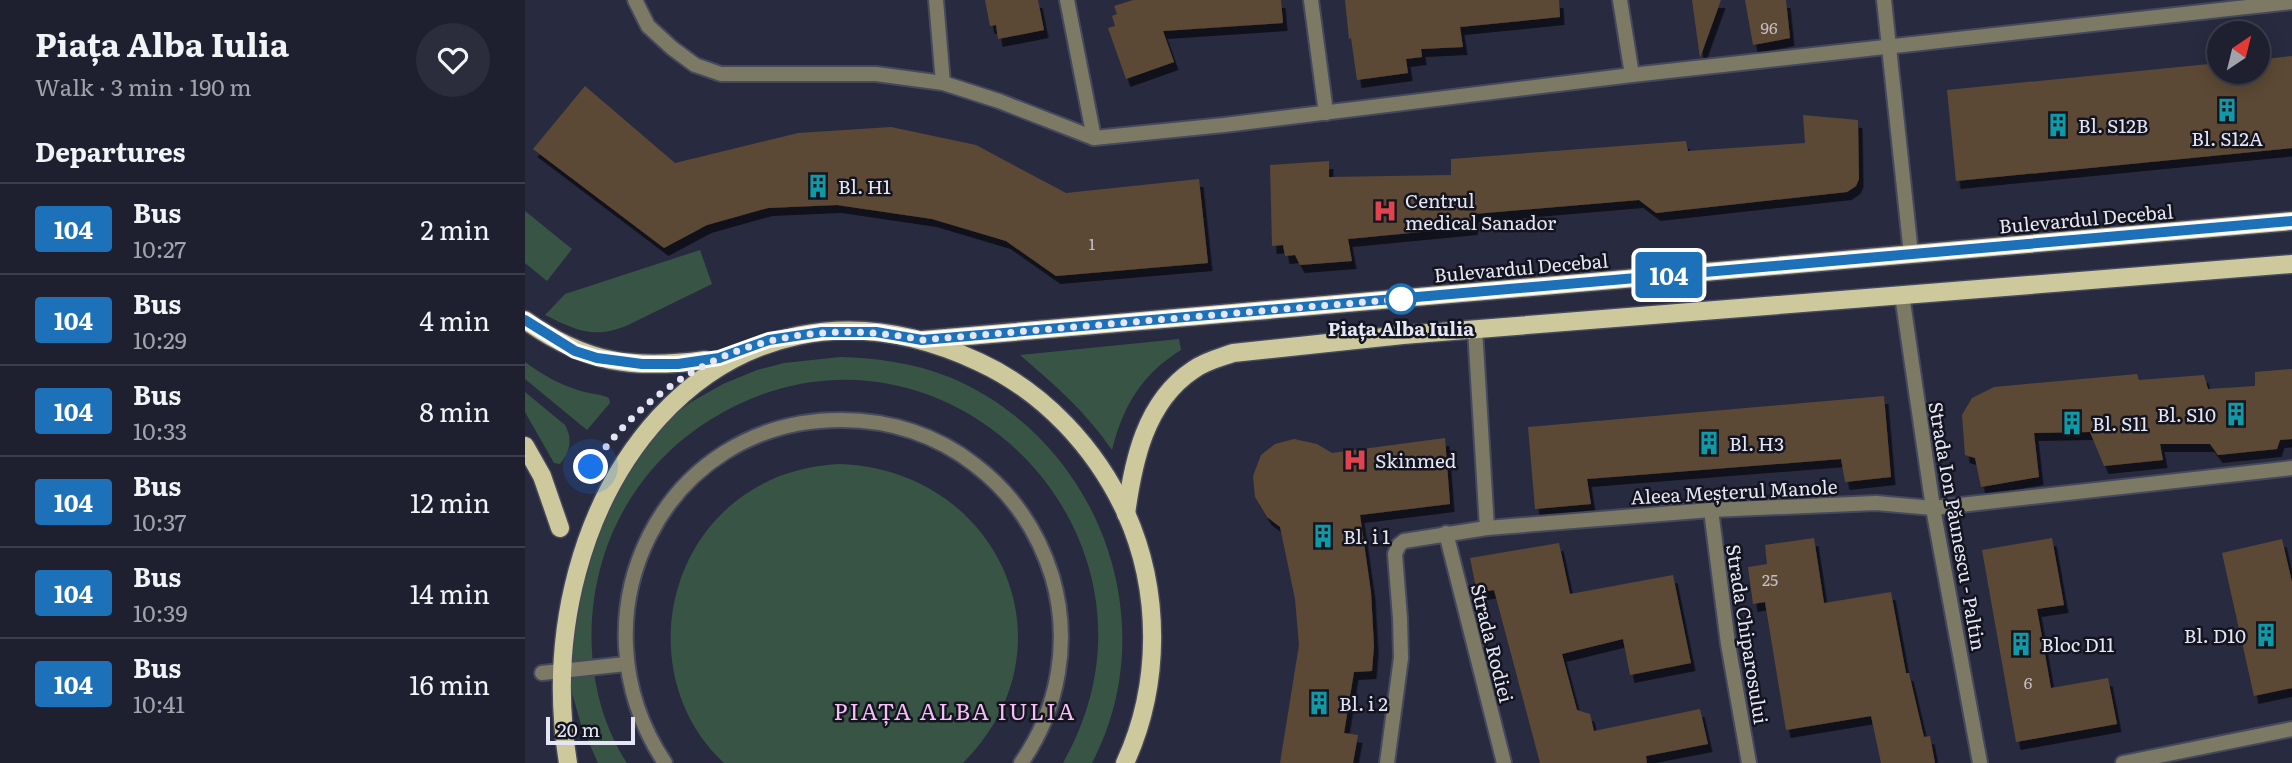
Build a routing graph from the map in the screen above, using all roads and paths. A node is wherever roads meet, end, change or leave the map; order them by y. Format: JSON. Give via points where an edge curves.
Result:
{"nodes":[{"id":1,"x":635,"y":0,"type":"edge"},
{"id":2,"x":936,"y":0,"type":"edge"},
{"id":3,"x":1067,"y":0,"type":"edge"},
{"id":4,"x":1311,"y":0,"type":"edge"},
{"id":5,"x":1620,"y":0,"type":"edge"},
{"id":6,"x":1884,"y":0,"type":"edge"},
{"id":7,"x":2292,"y":2,"type":"edge"},
{"id":8,"x":1889,"y":46,"type":"junction"},
{"id":9,"x":1632,"y":75,"type":"junction"},
{"id":10,"x":943,"y":83,"type":"junction"},
{"id":11,"x":1326,"y":113,"type":"junction"},
{"id":12,"x":1094,"y":138,"type":"junction"},
{"id":13,"x":2292,"y":221,"type":"edge"},
{"id":14,"x":1911,"y":254,"type":"junction"},
{"id":15,"x":2292,"y":264,"type":"edge"},
{"id":16,"x":1902,"y":295,"type":"junction"},
{"id":17,"x":525,"y":320,"type":"edge"},
{"id":18,"x":1475,"y":329,"type":"junction"},
{"id":19,"x":922,"y":340,"type":"junction"},
{"id":20,"x":719,"y":358,"type":"junction"},
{"id":21,"x":672,"y":384,"type":"dead end"},
{"id":22,"x":525,"y":446,"type":"edge"},
{"id":23,"x":2292,"y":468,"type":"edge"},
{"id":24,"x":568,"y":507,"type":"dead end"},
{"id":25,"x":1933,"y":509,"type":"junction"},
{"id":26,"x":1711,"y":510,"type":"junction"},
{"id":27,"x":1126,"y":514,"type":"junction"},
{"id":28,"x":1487,"y":528,"type":"junction"},
{"id":29,"x":1446,"y":533,"type":"junction"},
{"id":30,"x":540,"y":652,"type":"dead end"},
{"id":31,"x":626,"y":664,"type":"junction"},
{"id":32,"x":545,"y":687,"type":"junction"},
{"id":33,"x":2292,"y":729,"type":"edge"},
{"id":34,"x":1024,"y":762,"type":"edge"},
{"id":35,"x":568,"y":763,"type":"edge"},
{"id":36,"x":665,"y":763,"type":"edge"},
{"id":37,"x":1125,"y":763,"type":"edge"},
{"id":38,"x":1387,"y":763,"type":"edge"},
{"id":39,"x":1504,"y":763,"type":"edge"},
{"id":40,"x":1749,"y":763,"type":"edge"},
{"id":41,"x":1980,"y":763,"type":"edge"},
{"id":42,"x":2123,"y":763,"type":"edge"}],
"edges":[{"from":1,"to":10,"type":"street","via":[[648,26],[672,48],[695,65],[721,74],[876,74]]},
{"from":2,"to":10,"type":"street"},
{"from":3,"to":12,"type":"street"},
{"from":4,"to":11,"type":"street"},
{"from":5,"to":9,"type":"street"},
{"from":6,"to":8,"type":"street"},
{"from":7,"to":8,"type":"street"},
{"from":8,"to":9,"type":"street"},
{"from":8,"to":14,"type":"street"},
{"from":9,"to":11,"type":"street"},
{"from":10,"to":12,"type":"street"},
{"from":11,"to":12,"type":"street"},
{"from":13,"to":14,"type":"main road","name":"Bulevardul Decebal"},
{"from":14,"to":19,"type":"main road","name":"Bulevardul Decebal"},
{"from":15,"to":16,"type":"main road"},
{"from":16,"to":18,"type":"main road"},
{"from":16,"to":25,"type":"street","name":"Strada Ion Păunescu - Paltin"},
{"from":17,"to":20,"type":"main road","via":[[575,351],[597,358],[660,365]]},
{"from":18,"to":27,"type":"main road","via":[[1233,353],[1192,370],[1155,412],[1141,440]]},
{"from":18,"to":28,"type":"street"},
{"from":19,"to":20,"type":"main road","via":[[876,332],[822,332],[769,340]]},
{"from":19,"to":27,"type":"main road","via":[[986,365],[1044,404],[1086,447]]},
{"from":20,"to":21,"type":"main road"},
{"from":22,"to":24,"type":"main road","via":[[542,476],[558,534]]},
{"from":23,"to":25,"type":"street","name":"Aleea Meșterul Manole"},
{"from":25,"to":26,"type":"street","name":"Aleea Meșterul Manole","via":[[1876,503]]},
{"from":25,"to":41,"type":"street","name":"Strada Ion Păunescu - Paltin"},
{"from":26,"to":28,"type":"street","name":"Aleea Meșterul Manole"},
{"from":26,"to":40,"type":"street","name":"Strada Chiparosului"},
{"from":27,"to":37,"type":"main road","via":[[1146,575],[1152,639],[1144,711]]},
{"from":28,"to":29,"type":"street","name":"Aleea Meșterul Manole"},
{"from":29,"to":38,"type":"street","name":"Aleea Meșterul Manole","via":[[1404,541],[1395,554],[1401,659]]},
{"from":29,"to":39,"type":"street","name":"Strada Rodiei"},
{"from":30,"to":32,"type":"main road"},
{"from":31,"to":32,"type":"street"},
{"from":31,"to":34,"type":"street","via":[[627,604],[636,565],[664,512],[690,481],[738,446],[784,427],[834,420],[893,425],[949,448],[982,471],[1017,507],[1042,550],[1059,608],[1060,658],[1050,706]]},
{"from":31,"to":36,"type":"street","via":[[640,719]]},
{"from":32,"to":35,"type":"main road"},
{"from":33,"to":42,"type":"street"}]}
